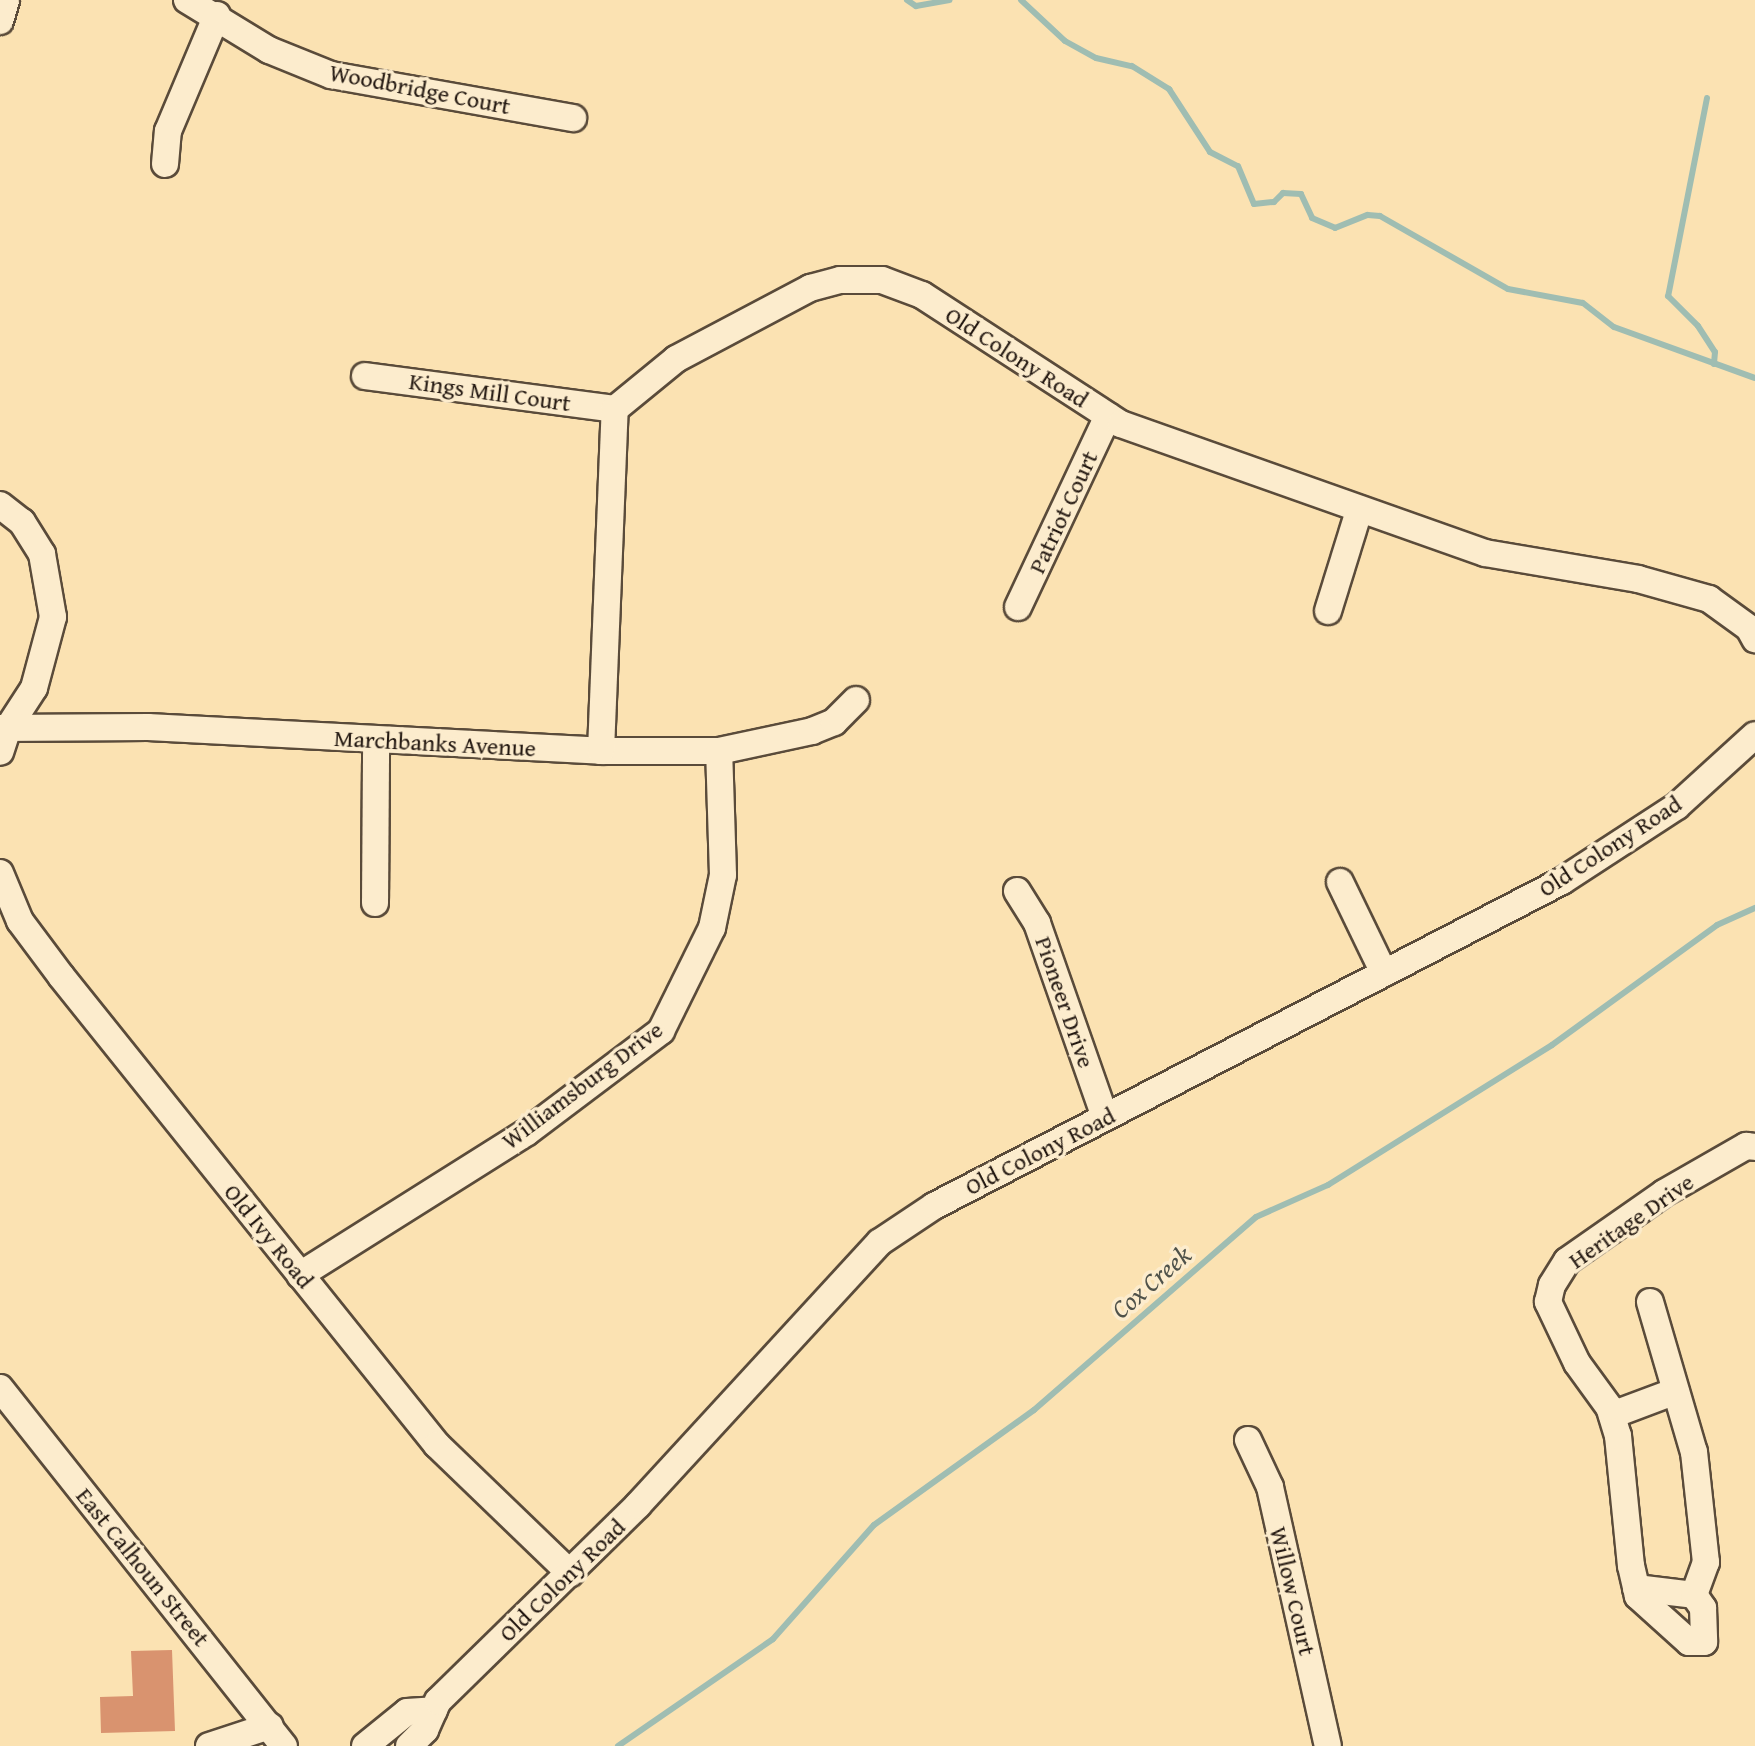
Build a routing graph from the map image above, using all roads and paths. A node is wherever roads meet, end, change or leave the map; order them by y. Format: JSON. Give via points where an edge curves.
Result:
{"nodes":[{"id":1,"x":6,"y":0,"type":"edge"},
{"id":2,"x":187,"y":0,"type":"edge"},
{"id":3,"x":217,"y":15,"type":"junction"},
{"id":4,"x":0,"y":21,"type":"edge"},
{"id":5,"x":573,"y":118,"type":"dead end"},
{"id":6,"x":165,"y":164,"type":"dead end"},
{"id":7,"x":365,"y":376,"type":"dead end"},
{"id":8,"x":615,"y":409,"type":"junction"},
{"id":9,"x":1108,"y":416,"type":"junction"},
{"id":10,"x":0,"y":505,"type":"edge"},
{"id":11,"x":1359,"y":511,"type":"junction"},
{"id":12,"x":1018,"y":607,"type":"dead end"},
{"id":13,"x":1328,"y":611,"type":"dead end"},
{"id":14,"x":1755,"y":639,"type":"edge"},
{"id":15,"x":856,"y":700,"type":"dead end"},
{"id":16,"x":1755,"y":735,"type":"edge"},
{"id":17,"x":3,"y":736,"type":"edge"},
{"id":18,"x":376,"y":741,"type":"junction"},
{"id":19,"x":601,"y":751,"type":"junction"},
{"id":20,"x":719,"y":751,"type":"junction"},
{"id":21,"x":0,"y":873,"type":"edge"},
{"id":22,"x":1340,"y":882,"type":"dead end"},
{"id":23,"x":1017,"y":891,"type":"dead end"},
{"id":24,"x":375,"y":903,"type":"dead end"},
{"id":25,"x":1384,"y":973,"type":"junction"},
{"id":26,"x":1105,"y":1117,"type":"junction"},
{"id":27,"x":1755,"y":1147,"type":"edge"},
{"id":28,"x":300,"y":1275,"type":"junction"},
{"id":29,"x":1650,"y":1302,"type":"dead end"},
{"id":30,"x":0,"y":1388,"type":"edge"},
{"id":31,"x":1676,"y":1391,"type":"junction"},
{"id":32,"x":1612,"y":1415,"type":"junction"},
{"id":33,"x":1248,"y":1440,"type":"dead end"},
{"id":34,"x":570,"y":1573,"type":"junction"},
{"id":35,"x":1637,"y":1592,"type":"junction"},
{"id":36,"x":1694,"y":1595,"type":"junction"},
{"id":37,"x":434,"y":1710,"type":"junction"},
{"id":38,"x":277,"y":1736,"type":"edge"},
{"id":39,"x":209,"y":1746,"type":"edge"},
{"id":40,"x":365,"y":1746,"type":"edge"},
{"id":41,"x":409,"y":1746,"type":"edge"},
{"id":42,"x":1328,"y":1746,"type":"edge"}],
"edges":[{"from":1,"to":4,"type":"street"},
{"from":2,"to":3,"type":"street","name":"Woodbridge Court"},
{"from":3,"to":5,"type":"street","name":"Woodbridge Court","via":[[269,50],[331,75]]},
{"from":3,"to":6,"type":"street","via":[[168,131]]},
{"from":7,"to":8,"type":"street","name":"Kings Mill Court"},
{"from":8,"to":9,"type":"street","name":"Old Colony Road","via":[[676,359],[783,302],[810,288],[861,279],[922,295]]},
{"from":8,"to":19,"type":"street"},
{"from":9,"to":11,"type":"street","name":"Old Colony Road"},
{"from":9,"to":12,"type":"street","name":"Patriot Court"},
{"from":10,"to":17,"type":"street","via":[[22,522],[42,554],[53,617],[34,688]]},
{"from":11,"to":13,"type":"street"},
{"from":11,"to":14,"type":"street","name":"Old Colony Road","via":[[1485,553],[1638,579],[1709,599],[1749,628]]},
{"from":15,"to":20,"type":"street","name":"Marchbanks Avenue","via":[[834,722],[812,731]]},
{"from":16,"to":25,"type":"street","name":"Old Colony Road","via":[[1677,806],[1629,840]]},
{"from":17,"to":18,"type":"street","name":"Marchbanks Avenue","via":[[148,727]]},
{"from":18,"to":19,"type":"street","name":"Marchbanks Avenue"},
{"from":18,"to":24,"type":"street"},
{"from":19,"to":20,"type":"street","name":"Marchbanks Avenue"},
{"from":20,"to":28,"type":"street","name":"Williamsburg Drive","via":[[723,875],[712,928],[661,1031],[527,1132]]},
{"from":21,"to":28,"type":"street","name":"Old Ivy Road","via":[[20,921]]},
{"from":22,"to":25,"type":"street"},
{"from":23,"to":26,"type":"street","name":"Pioneer Drive","via":[[1037,923]]},
{"from":25,"to":26,"type":"street","name":"Old Colony Road"},
{"from":26,"to":34,"type":"street","name":"Old Colony Road","via":[[934,1206],[880,1242]]},
{"from":27,"to":32,"type":"street","name":"Heritage Drive","via":[[1746,1146],[1664,1193],[1567,1261],[1552,1285],[1548,1302],[1577,1363]]},
{"from":28,"to":34,"type":"street","name":"Old Ivy Road","via":[[437,1445]]},
{"from":29,"to":31,"type":"street"},
{"from":30,"to":38,"type":"street","name":"East Calhoun Street"},
{"from":31,"to":32,"type":"street"},
{"from":31,"to":36,"type":"street","via":[[1694,1452],[1704,1530],[1706,1562]]},
{"from":32,"to":35,"type":"street","name":"Heritage Drive"},
{"from":33,"to":42,"type":"street","name":"Willow Court","via":[[1270,1487]]},
{"from":34,"to":37,"type":"street","name":"Old Colony Road"},
{"from":35,"to":36,"type":"street"},
{"from":35,"to":36,"type":"street","via":[[1668,1627],[1698,1645],[1704,1642],[1703,1608]]},
{"from":37,"to":40,"type":"street","name":"Old Colony Road","via":[[407,1712]]},
{"from":37,"to":41,"type":"street","name":"Old Colony Road"},
{"from":38,"to":39,"type":"street"}]}
